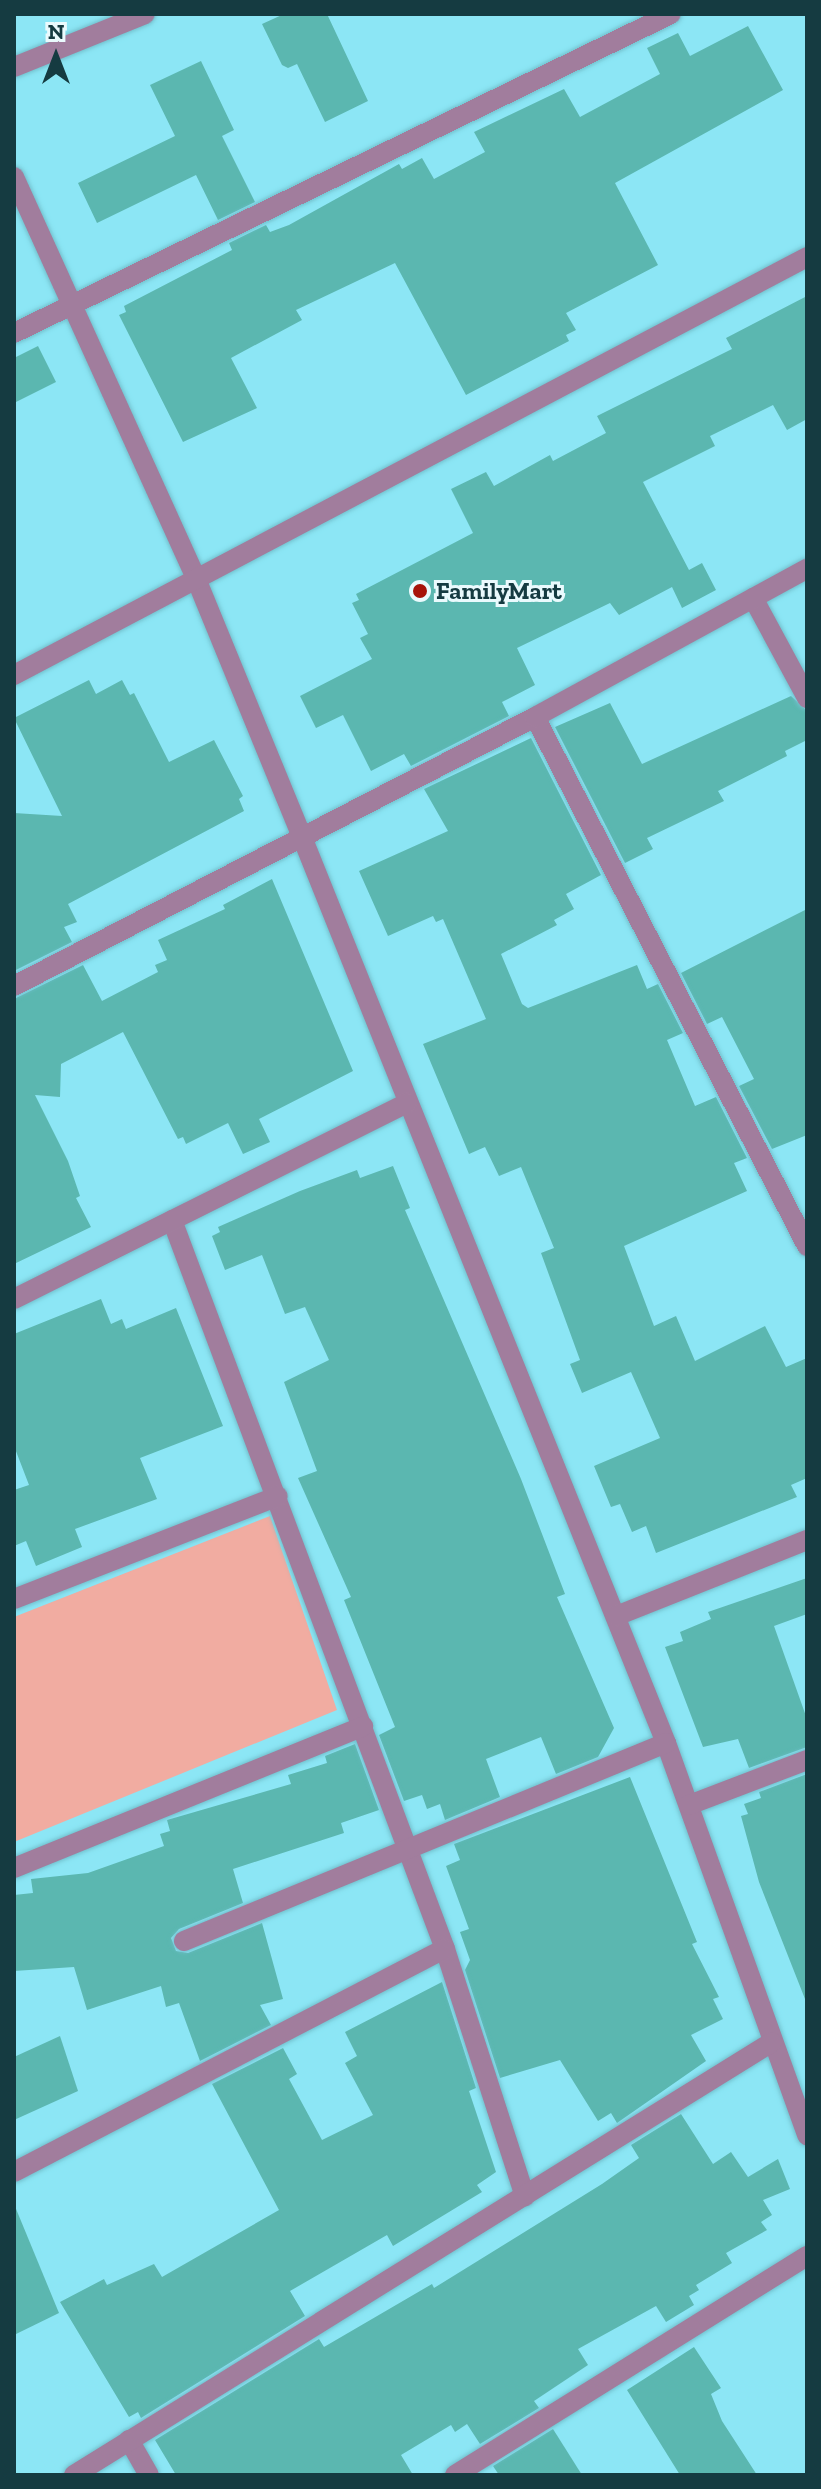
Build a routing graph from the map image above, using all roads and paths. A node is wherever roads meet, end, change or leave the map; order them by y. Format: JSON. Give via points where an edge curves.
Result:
{"nodes":[{"id":1,"x":145,"y":14,"type":"edge"},
{"id":2,"x":671,"y":14,"type":"edge"},
{"id":3,"x":14,"y":67,"type":"edge"},
{"id":4,"x":14,"y":177,"type":"edge"},
{"id":5,"x":807,"y":257,"type":"edge"},
{"id":6,"x":70,"y":306,"type":"junction"},
{"id":7,"x":14,"y":333,"type":"edge"},
{"id":8,"x":807,"y":569,"type":"edge"},
{"id":9,"x":197,"y":581,"type":"junction"},
{"id":10,"x":753,"y":598,"type":"junction"},
{"id":11,"x":14,"y":675,"type":"edge"},
{"id":12,"x":807,"y":698,"type":"edge"},
{"id":13,"x":535,"y":717,"type":"junction"},
{"id":14,"x":302,"y":837,"type":"junction"},
{"id":15,"x":14,"y":986,"type":"edge"},
{"id":16,"x":407,"y":1103,"type":"junction"},
{"id":17,"x":172,"y":1220,"type":"junction"},
{"id":18,"x":807,"y":1246,"type":"edge"},
{"id":19,"x":14,"y":1299,"type":"edge"},
{"id":20,"x":278,"y":1496,"type":"junction"},
{"id":21,"x":807,"y":1540,"type":"edge"},
{"id":22,"x":14,"y":1599,"type":"edge"},
{"id":23,"x":616,"y":1616,"type":"junction"},
{"id":24,"x":363,"y":1726,"type":"junction"},
{"id":25,"x":666,"y":1743,"type":"junction"},
{"id":26,"x":807,"y":1760,"type":"edge"},
{"id":27,"x":689,"y":1805,"type":"junction"},
{"id":28,"x":408,"y":1848,"type":"junction"},
{"id":29,"x":14,"y":1868,"type":"edge"},
{"id":30,"x":184,"y":1941,"type":"dead end"},
{"id":31,"x":445,"y":1949,"type":"junction"},
{"id":32,"x":772,"y":2042,"type":"junction"},
{"id":33,"x":807,"y":2135,"type":"edge"},
{"id":34,"x":14,"y":2172,"type":"edge"},
{"id":35,"x":525,"y":2196,"type":"junction"},
{"id":36,"x":807,"y":2256,"type":"edge"},
{"id":37,"x":129,"y":2440,"type":"junction"},
{"id":38,"x":74,"y":2475,"type":"edge"},
{"id":39,"x":149,"y":2475,"type":"edge"},
{"id":40,"x":455,"y":2475,"type":"edge"}],
"edges":[{"from":1,"to":3,"type":"street"},
{"from":2,"to":6,"type":"street"},
{"from":4,"to":6,"type":"street"},
{"from":5,"to":9,"type":"street"},
{"from":6,"to":7,"type":"street"},
{"from":6,"to":9,"type":"street"},
{"from":8,"to":10,"type":"street"},
{"from":9,"to":11,"type":"street"},
{"from":9,"to":14,"type":"street"},
{"from":10,"to":12,"type":"street"},
{"from":10,"to":13,"type":"street"},
{"from":13,"to":14,"type":"street"},
{"from":13,"to":18,"type":"street"},
{"from":14,"to":15,"type":"street"},
{"from":14,"to":16,"type":"street"},
{"from":16,"to":17,"type":"street"},
{"from":16,"to":23,"type":"street"},
{"from":17,"to":19,"type":"street"},
{"from":17,"to":20,"type":"street"},
{"from":20,"to":22,"type":"street"},
{"from":20,"to":24,"type":"street"},
{"from":21,"to":23,"type":"street"},
{"from":23,"to":25,"type":"street"},
{"from":24,"to":28,"type":"street"},
{"from":24,"to":29,"type":"street"},
{"from":25,"to":27,"type":"street"},
{"from":25,"to":28,"type":"street"},
{"from":26,"to":27,"type":"street"},
{"from":27,"to":32,"type":"street"},
{"from":28,"to":30,"type":"street"},
{"from":28,"to":31,"type":"street"},
{"from":31,"to":34,"type":"street"},
{"from":31,"to":35,"type":"street"},
{"from":32,"to":33,"type":"street"},
{"from":32,"to":35,"type":"street"},
{"from":35,"to":37,"type":"street"},
{"from":36,"to":40,"type":"street"},
{"from":37,"to":38,"type":"street"},
{"from":37,"to":39,"type":"street"}]}
